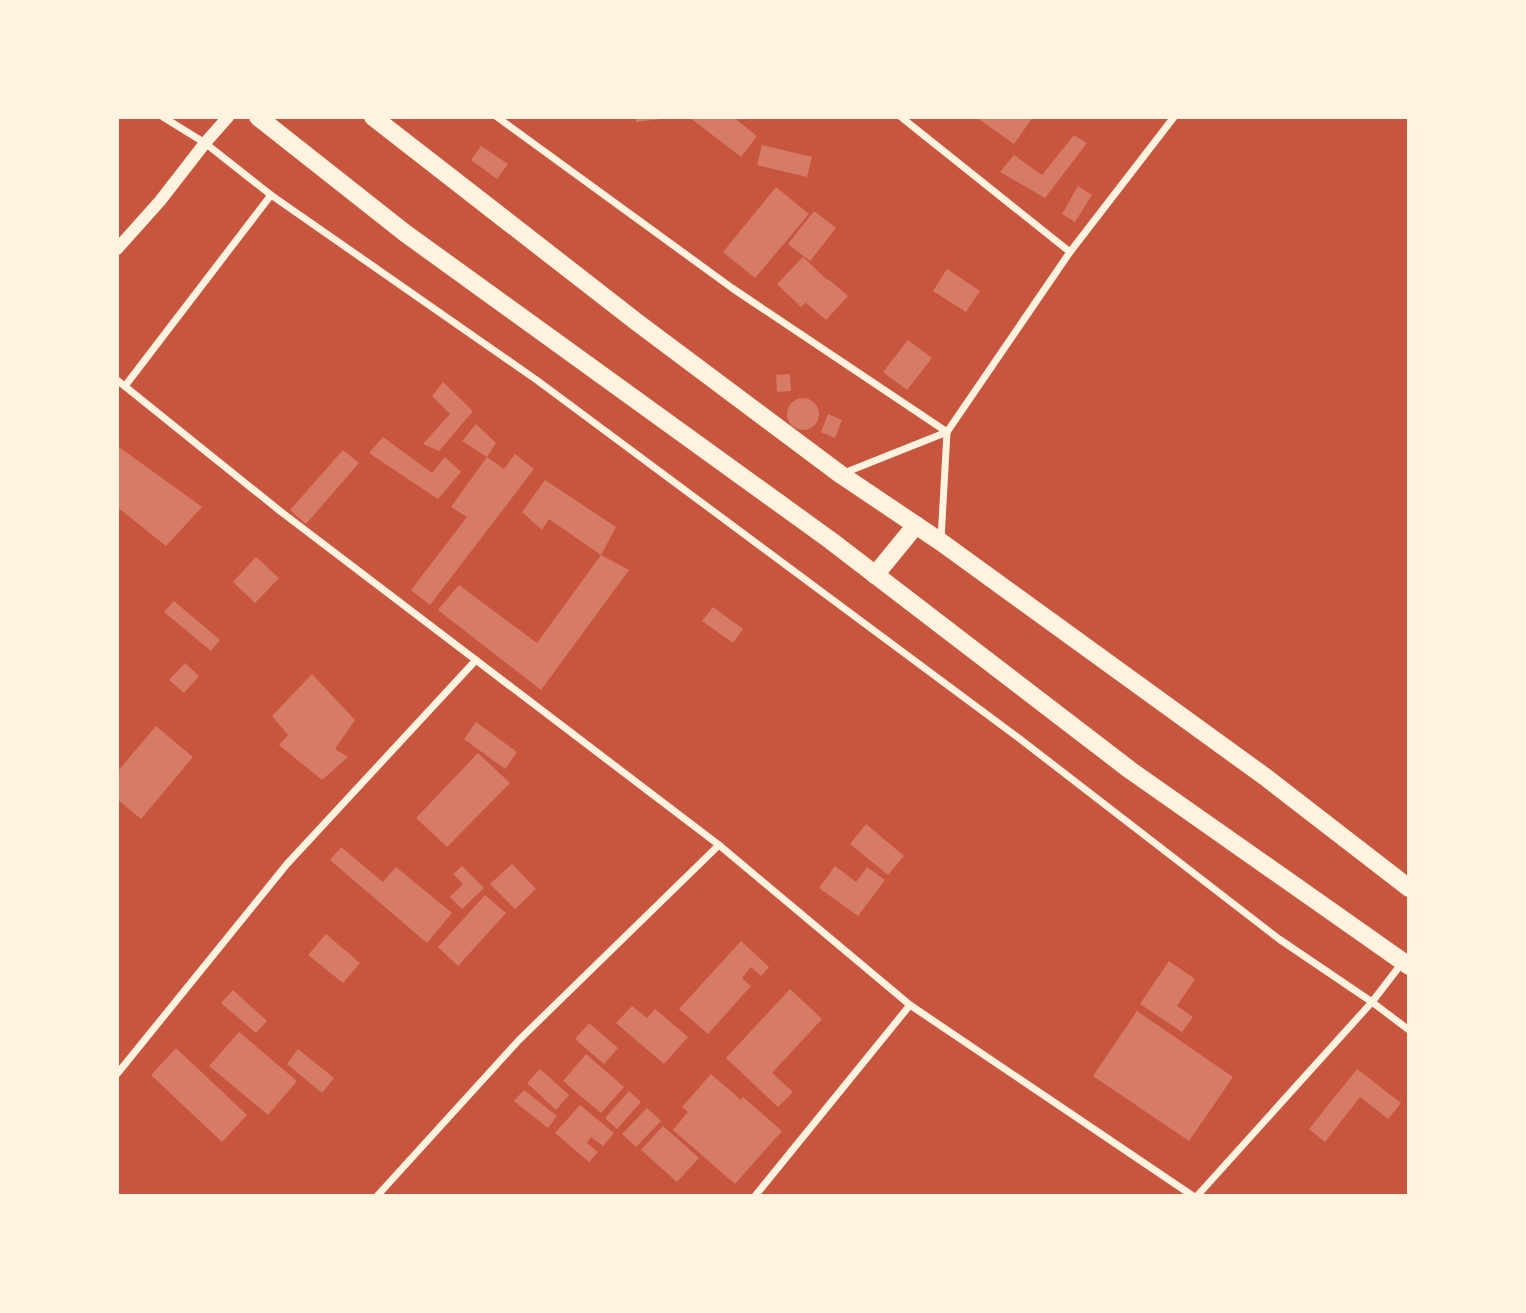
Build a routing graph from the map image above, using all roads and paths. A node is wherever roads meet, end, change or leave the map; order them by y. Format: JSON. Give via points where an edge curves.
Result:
{"nodes":[{"id":1,"x":163,"y":117,"type":"edge"},
{"id":2,"x":229,"y":117,"type":"edge"},
{"id":3,"x":258,"y":117,"type":"edge"},
{"id":4,"x":373,"y":117,"type":"edge"},
{"id":5,"x":497,"y":117,"type":"edge"},
{"id":6,"x":901,"y":117,"type":"edge"},
{"id":7,"x":1174,"y":117,"type":"edge"},
{"id":8,"x":205,"y":143,"type":"junction"},
{"id":9,"x":271,"y":195,"type":"junction"},
{"id":10,"x":117,"y":249,"type":"edge"},
{"id":11,"x":1070,"y":252,"type":"junction"},
{"id":12,"x":117,"y":380,"type":"edge"},
{"id":13,"x":125,"y":386,"type":"junction"},
{"id":14,"x":947,"y":432,"type":"junction"},
{"id":15,"x":840,"y":474,"type":"junction"},
{"id":16,"x":916,"y":525,"type":"junction"},
{"id":17,"x":941,"y":542,"type":"junction"},
{"id":18,"x":875,"y":575,"type":"junction"},
{"id":19,"x":476,"y":660,"type":"junction"},
{"id":20,"x":719,"y":845,"type":"junction"},
{"id":21,"x":1409,"y":888,"type":"edge"},
{"id":22,"x":1406,"y":964,"type":"edge"},
{"id":23,"x":1372,"y":1002,"type":"junction"},
{"id":24,"x":911,"y":1005,"type":"junction"},
{"id":25,"x":1409,"y":1030,"type":"edge"},
{"id":26,"x":117,"y":1074,"type":"edge"},
{"id":27,"x":377,"y":1196,"type":"edge"},
{"id":28,"x":755,"y":1196,"type":"edge"},
{"id":29,"x":1195,"y":1196,"type":"edge"}],
"edges":[{"from":1,"to":8,"type":"street"},
{"from":2,"to":8,"type":"street"},
{"from":3,"to":18,"type":"main road","via":[[405,233]]},
{"from":4,"to":15,"type":"main road"},
{"from":5,"to":14,"type":"street","via":[[732,288]]},
{"from":6,"to":11,"type":"street"},
{"from":7,"to":11,"type":"street"},
{"from":8,"to":9,"type":"street"},
{"from":8,"to":10,"type":"street"},
{"from":9,"to":13,"type":"street"},
{"from":9,"to":23,"type":"street","via":[[538,381],[1020,739],[1279,939]]},
{"from":11,"to":14,"type":"street"},
{"from":12,"to":13,"type":"street"},
{"from":13,"to":19,"type":"street"},
{"from":14,"to":15,"type":"street"},
{"from":14,"to":17,"type":"street"},
{"from":15,"to":16,"type":"main road"},
{"from":16,"to":17,"type":"main road"},
{"from":16,"to":18,"type":"main road"},
{"from":17,"to":21,"type":"main road","via":[[1264,776]]},
{"from":18,"to":22,"type":"main road","via":[[1130,770]]},
{"from":19,"to":20,"type":"street"},
{"from":19,"to":26,"type":"street","via":[[287,864]]},
{"from":20,"to":24,"type":"street"},
{"from":20,"to":27,"type":"street","via":[[519,1040]]},
{"from":22,"to":23,"type":"street"},
{"from":23,"to":25,"type":"street"},
{"from":23,"to":29,"type":"street"},
{"from":24,"to":28,"type":"street"},
{"from":24,"to":29,"type":"street"}]}
